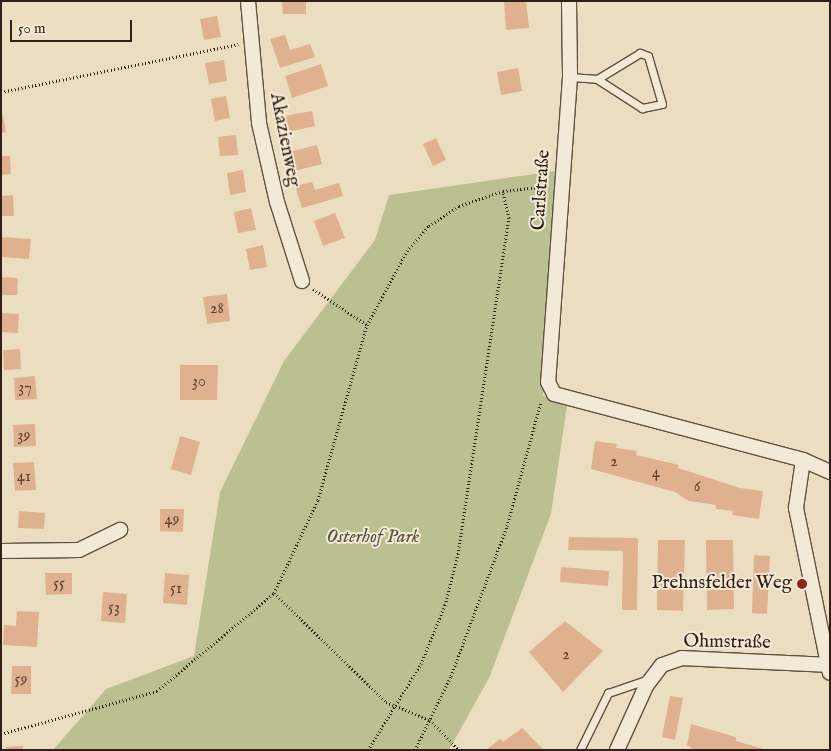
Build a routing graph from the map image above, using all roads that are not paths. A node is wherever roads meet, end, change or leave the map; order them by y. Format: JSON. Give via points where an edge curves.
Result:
{"nodes":[{"id":1,"x":248,"y":1,"type":"edge"},
{"id":2,"x":569,"y":1,"type":"edge"},
{"id":3,"x":570,"y":77,"type":"junction"},
{"id":4,"x":597,"y":79,"type":"junction"},
{"id":5,"x":302,"y":281,"type":"road end"},
{"id":6,"x":803,"y":460,"type":"junction"},
{"id":7,"x":830,"y":472,"type":"edge"},
{"id":8,"x":120,"y":530,"type":"dead end"},
{"id":9,"x":1,"y":551,"type":"edge"},
{"id":10,"x":829,"y":669,"type":"edge"},
{"id":11,"x":652,"y":678,"type":"junction"},
{"id":12,"x":580,"y":750,"type":"edge"},
{"id":13,"x":617,"y":750,"type":"edge"}],
"edges":[{"from":1,"to":5,"type":"street","name":"Akazienweg","via":[[249,42],[277,202]]},
{"from":2,"to":3,"type":"street","name":"Carlstraße"},
{"from":3,"to":4,"type":"lane"},
{"from":3,"to":6,"type":"street","name":"Carlstraße","via":[[548,382],[554,394]]},
{"from":4,"to":4,"type":"lane","via":[[642,108],[662,104],[648,56],[640,53]]},
{"from":6,"to":7,"type":"street"},
{"from":6,"to":10,"type":"street","via":[[796,508]]},
{"from":8,"to":9,"type":"street","via":[[78,550]]},
{"from":10,"to":11,"type":"street","name":"Ohmstraße","via":[[682,658],[662,665]]},
{"from":11,"to":12,"type":"lane","via":[[608,693]]},
{"from":11,"to":13,"type":"street","name":"Ohmstraße"}]}
